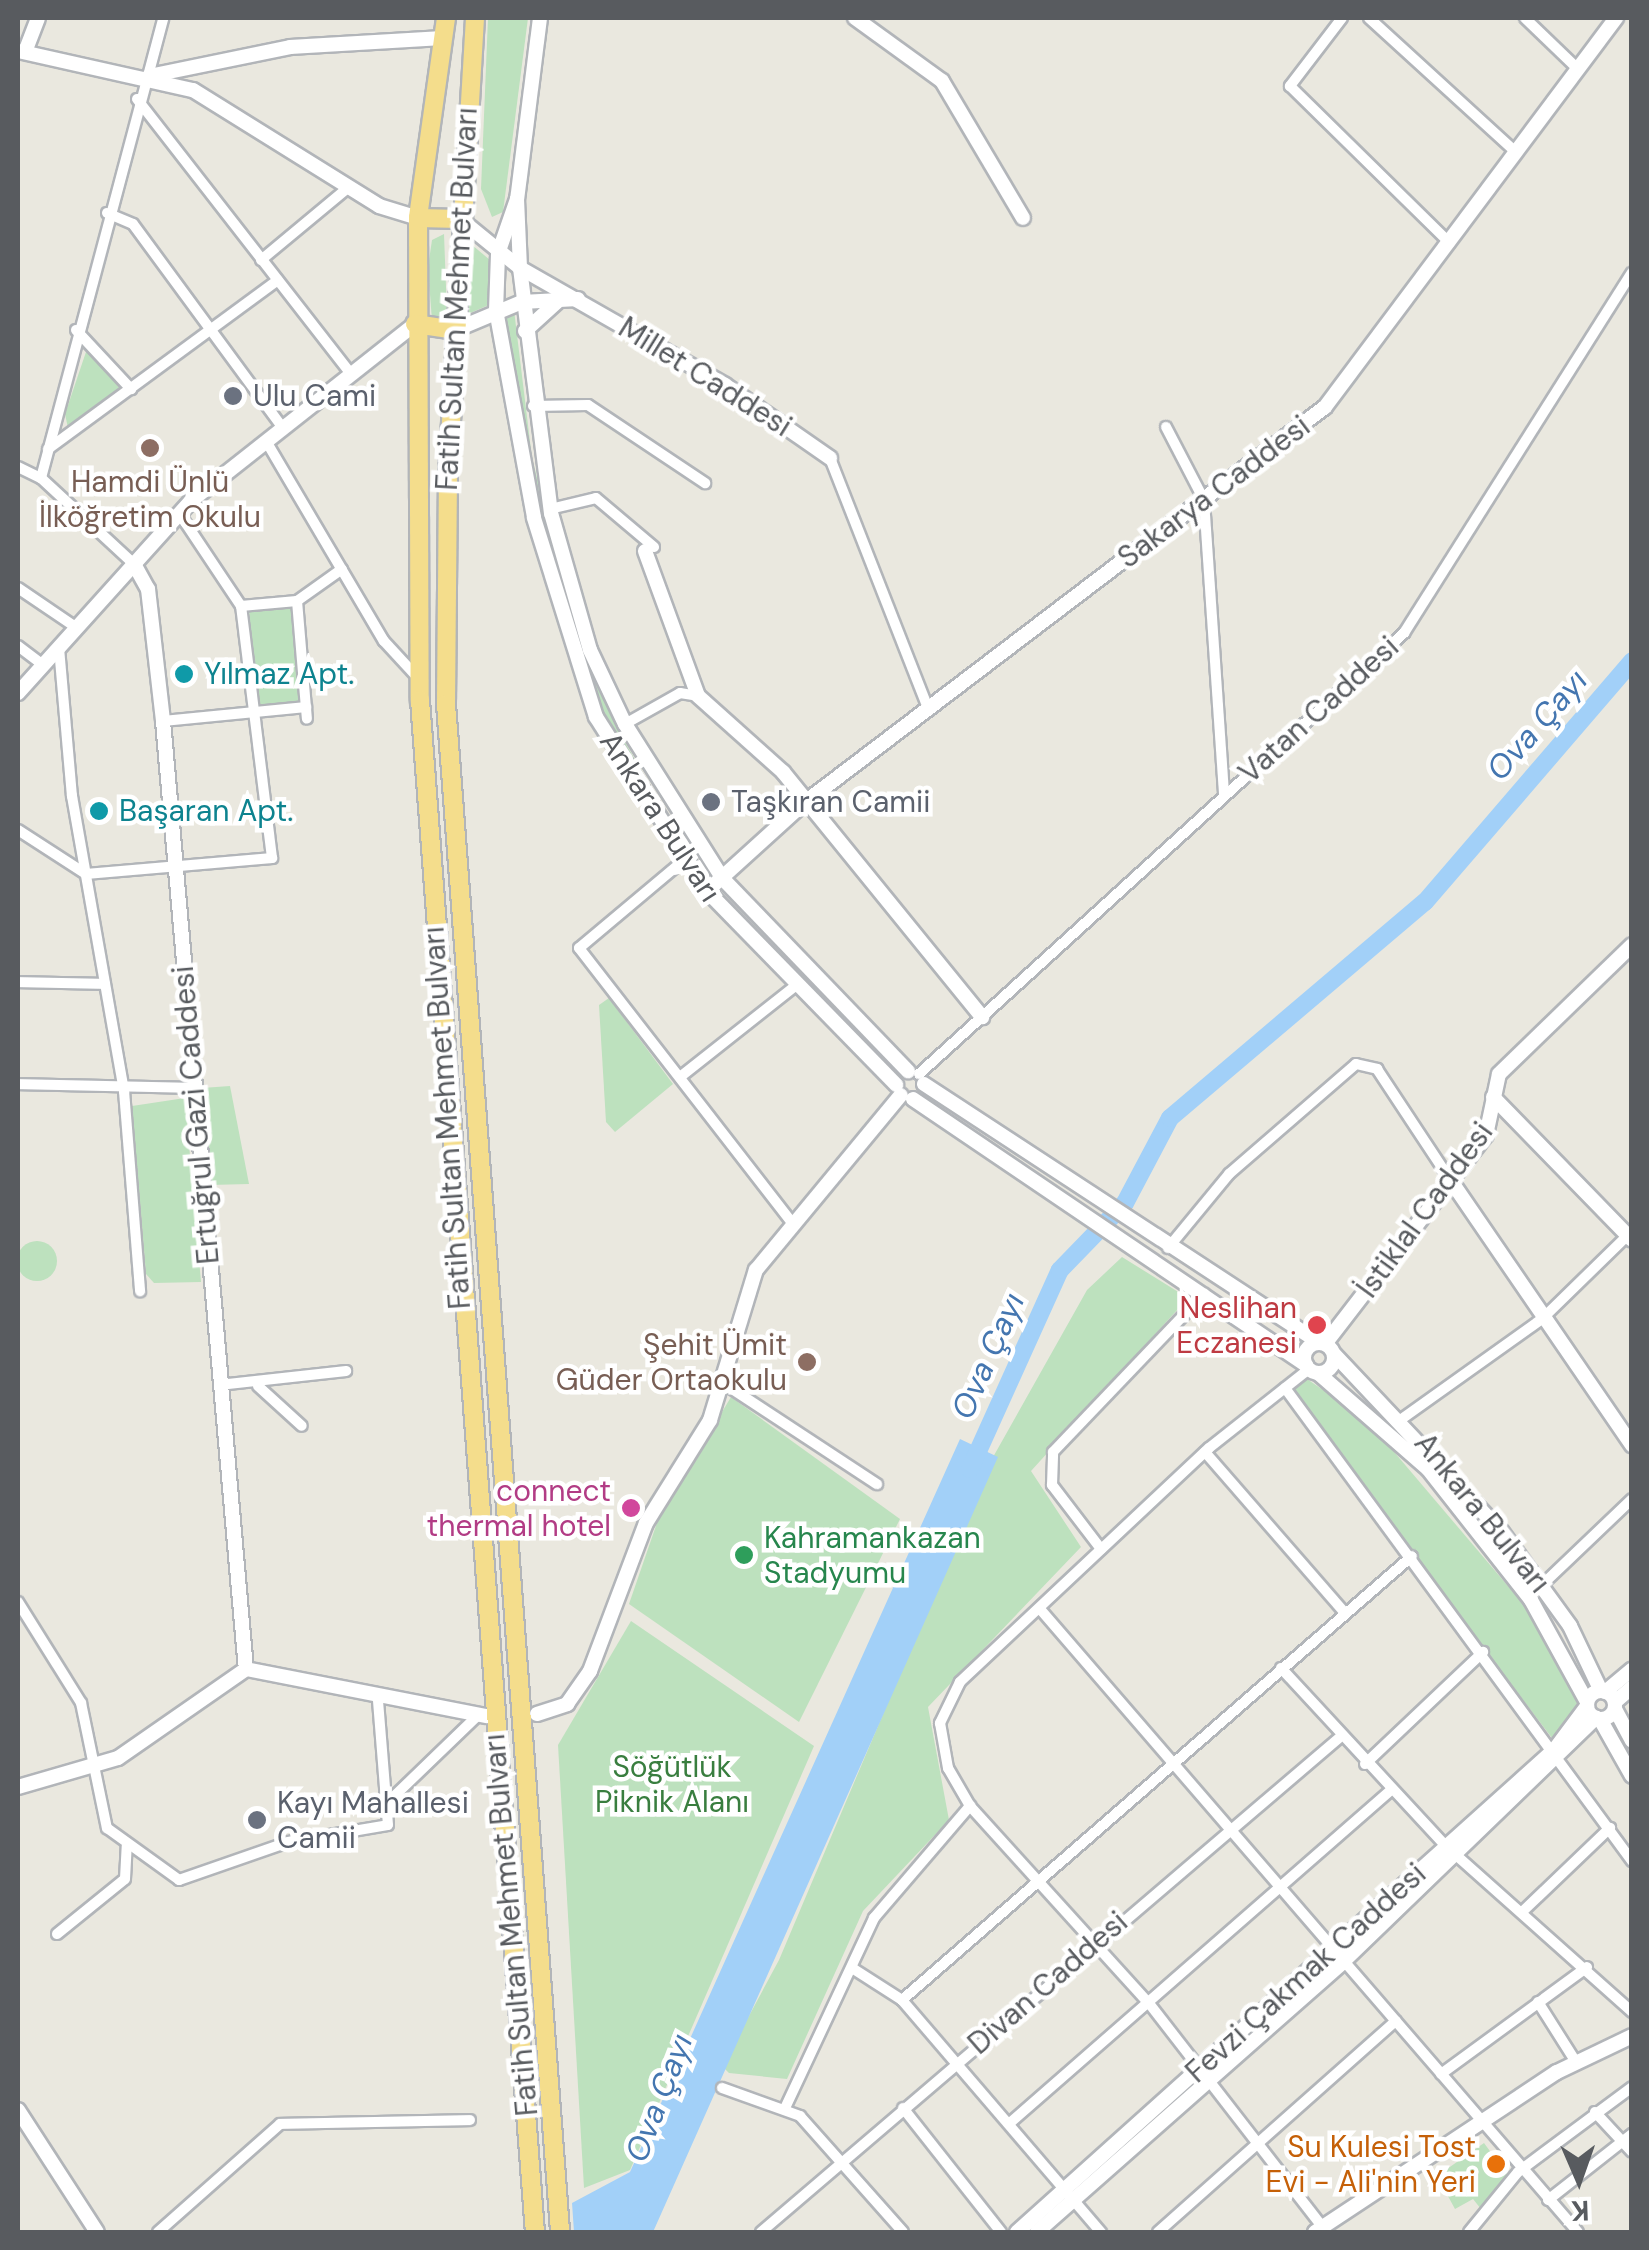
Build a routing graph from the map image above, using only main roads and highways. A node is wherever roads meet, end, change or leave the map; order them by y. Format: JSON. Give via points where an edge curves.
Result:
{"nodes":[{"id":1,"x":446,"y":18,"type":"edge"},
{"id":2,"x":475,"y":18,"type":"edge"},
{"id":3,"x":418,"y":218,"type":"junction"},
{"id":4,"x":460,"y":220,"type":"junction"},
{"id":5,"x":415,"y":324,"type":"junction"},
{"id":6,"x":455,"y":330,"type":"junction"},
{"id":7,"x":534,"y":2225,"type":"edge"},
{"id":8,"x":560,"y":2232,"type":"edge"}],
"edges":[{"from":1,"to":3,"type":"highway","name":"Fatih Sultan Mehmet Bulvarı"},
{"from":2,"to":4,"type":"highway","name":"Fatih Sultan Mehmet Bulvarı"},
{"from":3,"to":4,"type":"highway"},
{"from":3,"to":5,"type":"highway","name":"Fatih Sultan Mehmet Bulvarı"},
{"from":4,"to":6,"type":"highway","name":"Fatih Sultan Mehmet Bulvarı"},
{"from":5,"to":6,"type":"highway"},
{"from":5,"to":7,"type":"highway","name":"Fatih Sultan Mehmet Bulvarı","via":[[420,680]]},
{"from":6,"to":8,"type":"highway","name":"Fatih Sultan Mehmet Bulvarı","via":[[446,704]]}]}
